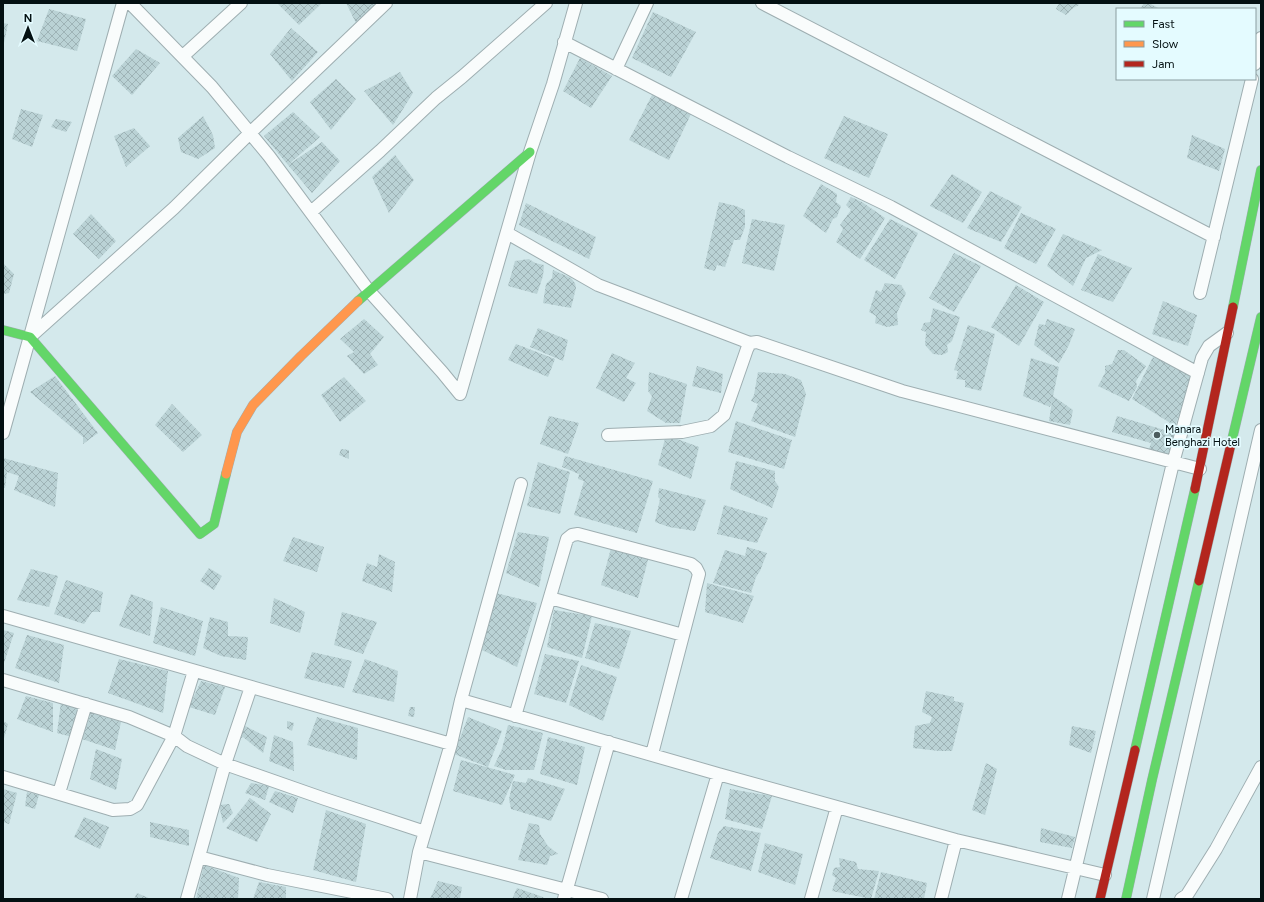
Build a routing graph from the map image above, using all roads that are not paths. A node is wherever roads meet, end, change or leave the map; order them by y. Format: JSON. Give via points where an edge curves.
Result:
{"nodes":[{"id":1,"x":123,"y":3,"type":"edge"},
{"id":2,"x":130,"y":3,"type":"edge"},
{"id":3,"x":241,"y":3,"type":"edge"},
{"id":4,"x":386,"y":3,"type":"edge"},
{"id":5,"x":546,"y":3,"type":"edge"},
{"id":6,"x":576,"y":3,"type":"edge"},
{"id":7,"x":647,"y":3,"type":"edge"},
{"id":8,"x":762,"y":3,"type":"edge"},
{"id":9,"x":1261,"y":38,"type":"edge"},
{"id":10,"x":564,"y":42,"type":"junction"},
{"id":11,"x":183,"y":56,"type":"junction"},
{"id":12,"x":1256,"y":60,"type":"edge"},
{"id":13,"x":616,"y":69,"type":"junction"},
{"id":14,"x":1252,"y":80,"type":"edge"},
{"id":15,"x":250,"y":133,"type":"junction"},
{"id":16,"x":530,"y":152,"type":"junction"},
{"id":17,"x":1261,"y":170,"type":"edge"},
{"id":18,"x":311,"y":212,"type":"junction"},
{"id":19,"x":507,"y":233,"type":"junction"},
{"id":20,"x":1214,"y":237,"type":"junction"},
{"id":21,"x":369,"y":291,"type":"junction"},
{"id":22,"x":1200,"y":293,"type":"dead end"},
{"id":23,"x":1261,"y":317,"type":"edge"},
{"id":24,"x":3,"y":330,"type":"edge"},
{"id":25,"x":1227,"y":333,"type":"junction"},
{"id":26,"x":30,"y":337,"type":"junction"},
{"id":27,"x":750,"y":343,"type":"junction"},
{"id":28,"x":1198,"y":373,"type":"junction"},
{"id":29,"x":1261,"y":430,"type":"edge"},
{"id":30,"x":3,"y":433,"type":"edge"},
{"id":31,"x":608,"y":435,"type":"dead end"},
{"id":32,"x":1173,"y":463,"type":"junction"},
{"id":33,"x":1200,"y":469,"type":"junction"},
{"id":34,"x":521,"y":484,"type":"dead end"},
{"id":35,"x":550,"y":598,"type":"junction"},
{"id":36,"x":3,"y":616,"type":"edge"},
{"id":37,"x":683,"y":635,"type":"junction"},
{"id":38,"x":194,"y":671,"type":"junction"},
{"id":39,"x":3,"y":680,"type":"edge"},
{"id":40,"x":251,"y":687,"type":"junction"},
{"id":41,"x":461,"y":700,"type":"junction"},
{"id":42,"x":86,"y":704,"type":"junction"},
{"id":43,"x":515,"y":716,"type":"junction"},
{"id":44,"x":174,"y":736,"type":"junction"},
{"id":45,"x":610,"y":742,"type":"junction"},
{"id":46,"x":451,"y":744,"type":"junction"},
{"id":47,"x":652,"y":754,"type":"junction"},
{"id":48,"x":225,"y":764,"type":"junction"},
{"id":49,"x":1261,"y":767,"type":"edge"},
{"id":50,"x":718,"y":774,"type":"junction"},
{"id":51,"x":3,"y":777,"type":"edge"},
{"id":52,"x":59,"y":793,"type":"junction"},
{"id":53,"x":837,"y":807,"type":"junction"},
{"id":54,"x":425,"y":832,"type":"junction"},
{"id":55,"x":956,"y":840,"type":"junction"},
{"id":56,"x":420,"y":852,"type":"junction"},
{"id":57,"x":199,"y":857,"type":"junction"},
{"id":58,"x":1075,"y":867,"type":"junction"},
{"id":59,"x":1105,"y":875,"type":"junction"},
{"id":60,"x":565,"y":895,"type":"edge"},
{"id":61,"x":187,"y":899,"type":"edge"},
{"id":62,"x":387,"y":899,"type":"edge"},
{"id":63,"x":410,"y":899,"type":"edge"},
{"id":64,"x":602,"y":899,"type":"edge"},
{"id":65,"x":681,"y":899,"type":"edge"},
{"id":66,"x":811,"y":899,"type":"edge"},
{"id":67,"x":941,"y":899,"type":"edge"},
{"id":68,"x":1068,"y":899,"type":"edge"},
{"id":69,"x":1100,"y":899,"type":"edge"},
{"id":70,"x":1127,"y":899,"type":"edge"},
{"id":71,"x":1153,"y":899,"type":"edge"},
{"id":72,"x":1181,"y":899,"type":"edge"}],
"edges":[{"from":1,"to":26,"type":"street"},
{"from":2,"to":11,"type":"street"},
{"from":3,"to":11,"type":"street"},
{"from":4,"to":15,"type":"street"},
{"from":5,"to":18,"type":"street","via":[[436,98]]},
{"from":6,"to":10,"type":"street"},
{"from":7,"to":13,"type":"street"},
{"from":8,"to":20,"type":"street"},
{"from":9,"to":12,"type":"street"},
{"from":10,"to":13,"type":"street"},
{"from":10,"to":16,"type":"street"},
{"from":11,"to":15,"type":"street"},
{"from":13,"to":28,"type":"street","via":[[891,207]]},
{"from":14,"to":20,"type":"street"},
{"from":15,"to":18,"type":"street"},
{"from":15,"to":26,"type":"street","via":[[174,208]]},
{"from":16,"to":19,"type":"street"},
{"from":16,"to":21,"type":"main road"},
{"from":17,"to":25,"type":"main road"},
{"from":18,"to":21,"type":"street"},
{"from":19,"to":21,"type":"street","via":[[460,394]]},
{"from":19,"to":27,"type":"street","via":[[598,285]]},
{"from":20,"to":22,"type":"street"},
{"from":21,"to":26,"type":"main road","via":[[253,405],[237,432],[214,524],[200,534]]},
{"from":23,"to":70,"type":"main road","via":[[1152,780]]},
{"from":24,"to":26,"type":"main road"},
{"from":25,"to":28,"type":"street","via":[[1209,346]]},
{"from":25,"to":33,"type":"main road"},
{"from":26,"to":30,"type":"street"},
{"from":27,"to":31,"type":"street","via":[[724,415],[711,426],[682,432]]},
{"from":27,"to":32,"type":"street","via":[[757,342],[902,391]]},
{"from":28,"to":32,"type":"street"},
{"from":29,"to":71,"type":"street"},
{"from":32,"to":33,"type":"street"},
{"from":32,"to":58,"type":"street"},
{"from":33,"to":59,"type":"main road"},
{"from":34,"to":41,"type":"street"},
{"from":35,"to":37,"type":"street"},
{"from":35,"to":37,"type":"street","via":[[567,539],[572,535],[578,534],[691,564],[699,574]]},
{"from":35,"to":43,"type":"street"},
{"from":36,"to":38,"type":"street"},
{"from":37,"to":47,"type":"street"},
{"from":38,"to":40,"type":"street"},
{"from":38,"to":44,"type":"street"},
{"from":39,"to":42,"type":"street"},
{"from":40,"to":46,"type":"street"},
{"from":40,"to":48,"type":"street"},
{"from":41,"to":43,"type":"street"},
{"from":41,"to":46,"type":"street"},
{"from":42,"to":44,"type":"street","via":[[129,717]]},
{"from":42,"to":52,"type":"street"},
{"from":43,"to":45,"type":"street"},
{"from":44,"to":48,"type":"street","via":[[187,746]]},
{"from":44,"to":52,"type":"street","via":[[137,805],[130,809],[113,810]]},
{"from":45,"to":47,"type":"street"},
{"from":45,"to":60,"type":"street"},
{"from":46,"to":54,"type":"street"},
{"from":47,"to":50,"type":"street"},
{"from":48,"to":54,"type":"street"},
{"from":48,"to":57,"type":"street"},
{"from":49,"to":72,"type":"street","via":[[1216,849]]},
{"from":50,"to":53,"type":"street"},
{"from":50,"to":65,"type":"street"},
{"from":51,"to":52,"type":"street"},
{"from":53,"to":55,"type":"street"},
{"from":53,"to":66,"type":"street"},
{"from":54,"to":56,"type":"street"},
{"from":55,"to":58,"type":"street"},
{"from":55,"to":67,"type":"street"},
{"from":56,"to":60,"type":"street"},
{"from":56,"to":63,"type":"street"},
{"from":57,"to":61,"type":"street"},
{"from":57,"to":62,"type":"street","via":[[267,875]]},
{"from":58,"to":59,"type":"street"},
{"from":58,"to":68,"type":"street"},
{"from":59,"to":69,"type":"main road"},
{"from":60,"to":64,"type":"street"}]}
